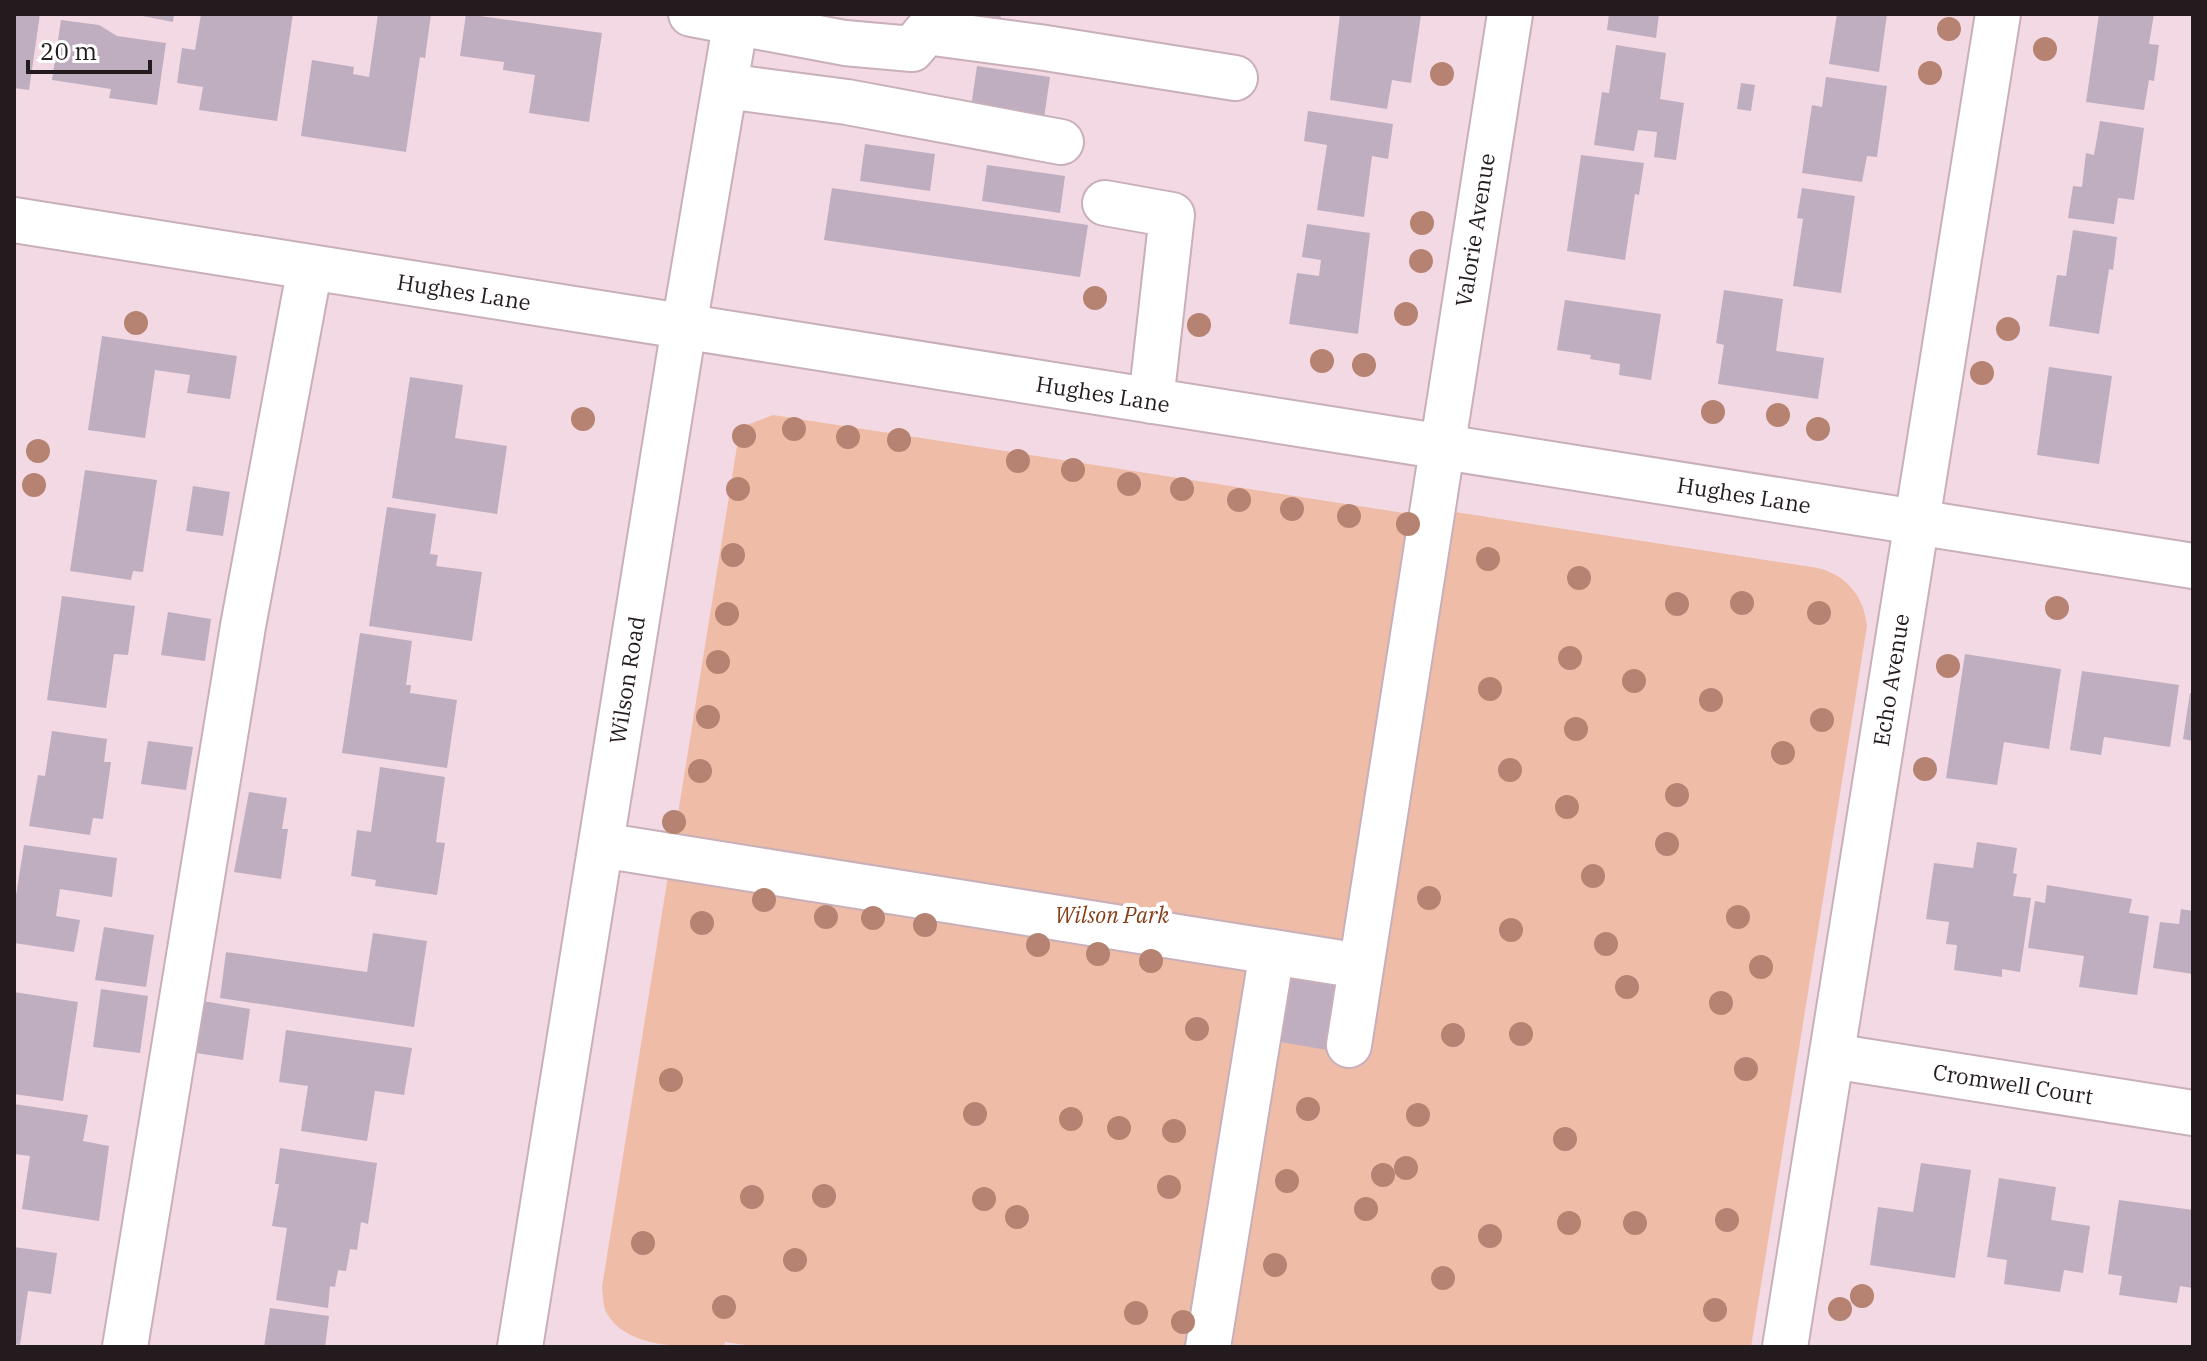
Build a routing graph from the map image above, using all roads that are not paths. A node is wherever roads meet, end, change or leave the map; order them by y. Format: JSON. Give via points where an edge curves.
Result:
{"nodes":[{"id":1,"x":691,"y":14,"type":"edge"},
{"id":2,"x":1510,"y":14,"type":"edge"},
{"id":3,"x":1998,"y":14,"type":"edge"},
{"id":4,"x":736,"y":18,"type":"edge"},
{"id":5,"x":927,"y":23,"type":"edge"},
{"id":6,"x":1235,"y":78,"type":"dead end"},
{"id":7,"x":725,"y":86,"type":"junction"},
{"id":8,"x":1061,"y":142,"type":"dead end"},
{"id":9,"x":1105,"y":203,"type":"dead end"},
{"id":10,"x":15,"y":228,"type":"edge"},
{"id":11,"x":310,"y":267,"type":"junction"},
{"id":12,"x":684,"y":327,"type":"junction"},
{"id":13,"x":1151,"y":401,"type":"junction"},
{"id":14,"x":1441,"y":447,"type":"junction"},
{"id":15,"x":1916,"y":522,"type":"junction"},
{"id":16,"x":2193,"y":566,"type":"edge"},
{"id":17,"x":601,"y":845,"type":"junction"},
{"id":18,"x":1272,"y":952,"type":"junction"},
{"id":19,"x":1360,"y":966,"type":"junction"},
{"id":20,"x":1349,"y":1045,"type":"dead end"},
{"id":21,"x":1832,"y":1056,"type":"junction"},
{"id":22,"x":2193,"y":1113,"type":"edge"},
{"id":23,"x":125,"y":1347,"type":"edge"},
{"id":24,"x":520,"y":1347,"type":"edge"},
{"id":25,"x":1208,"y":1347,"type":"edge"},
{"id":26,"x":1785,"y":1347,"type":"edge"}],
"edges":[{"from":1,"to":4,"type":"street"},
{"from":2,"to":14,"type":"street","name":"Valorie Avenue"},
{"from":3,"to":15,"type":"street","name":"Echo Avenue"},
{"from":4,"to":5,"type":"street","via":[[845,43],[912,49]]},
{"from":4,"to":7,"type":"street","name":"Wilson Road"},
{"from":5,"to":6,"type":"street"},
{"from":7,"to":8,"type":"street","via":[[847,102]]},
{"from":7,"to":12,"type":"street","name":"Wilson Road"},
{"from":9,"to":13,"type":"street","via":[[1172,215]]},
{"from":10,"to":11,"type":"street","name":"Hughes Lane"},
{"from":11,"to":12,"type":"street","name":"Hughes Lane"},
{"from":11,"to":23,"type":"street","via":[[243,626]]},
{"from":12,"to":13,"type":"street","name":"Hughes Lane"},
{"from":12,"to":17,"type":"street","name":"Wilson Road"},
{"from":13,"to":14,"type":"street","name":"Hughes Lane"},
{"from":14,"to":15,"type":"street","name":"Hughes Lane"},
{"from":14,"to":19,"type":"street","name":"Valorie Avenue"},
{"from":15,"to":16,"type":"street","name":"Hughes Lane"},
{"from":15,"to":21,"type":"street","name":"Echo Avenue"},
{"from":17,"to":18,"type":"street"},
{"from":17,"to":24,"type":"street","name":"Wilson Road"},
{"from":18,"to":19,"type":"street"},
{"from":18,"to":25,"type":"street"},
{"from":19,"to":20,"type":"street","name":"Valorie Avenue"},
{"from":21,"to":22,"type":"street","name":"Cromwell Court"},
{"from":21,"to":26,"type":"street","name":"Echo Avenue"}]}
